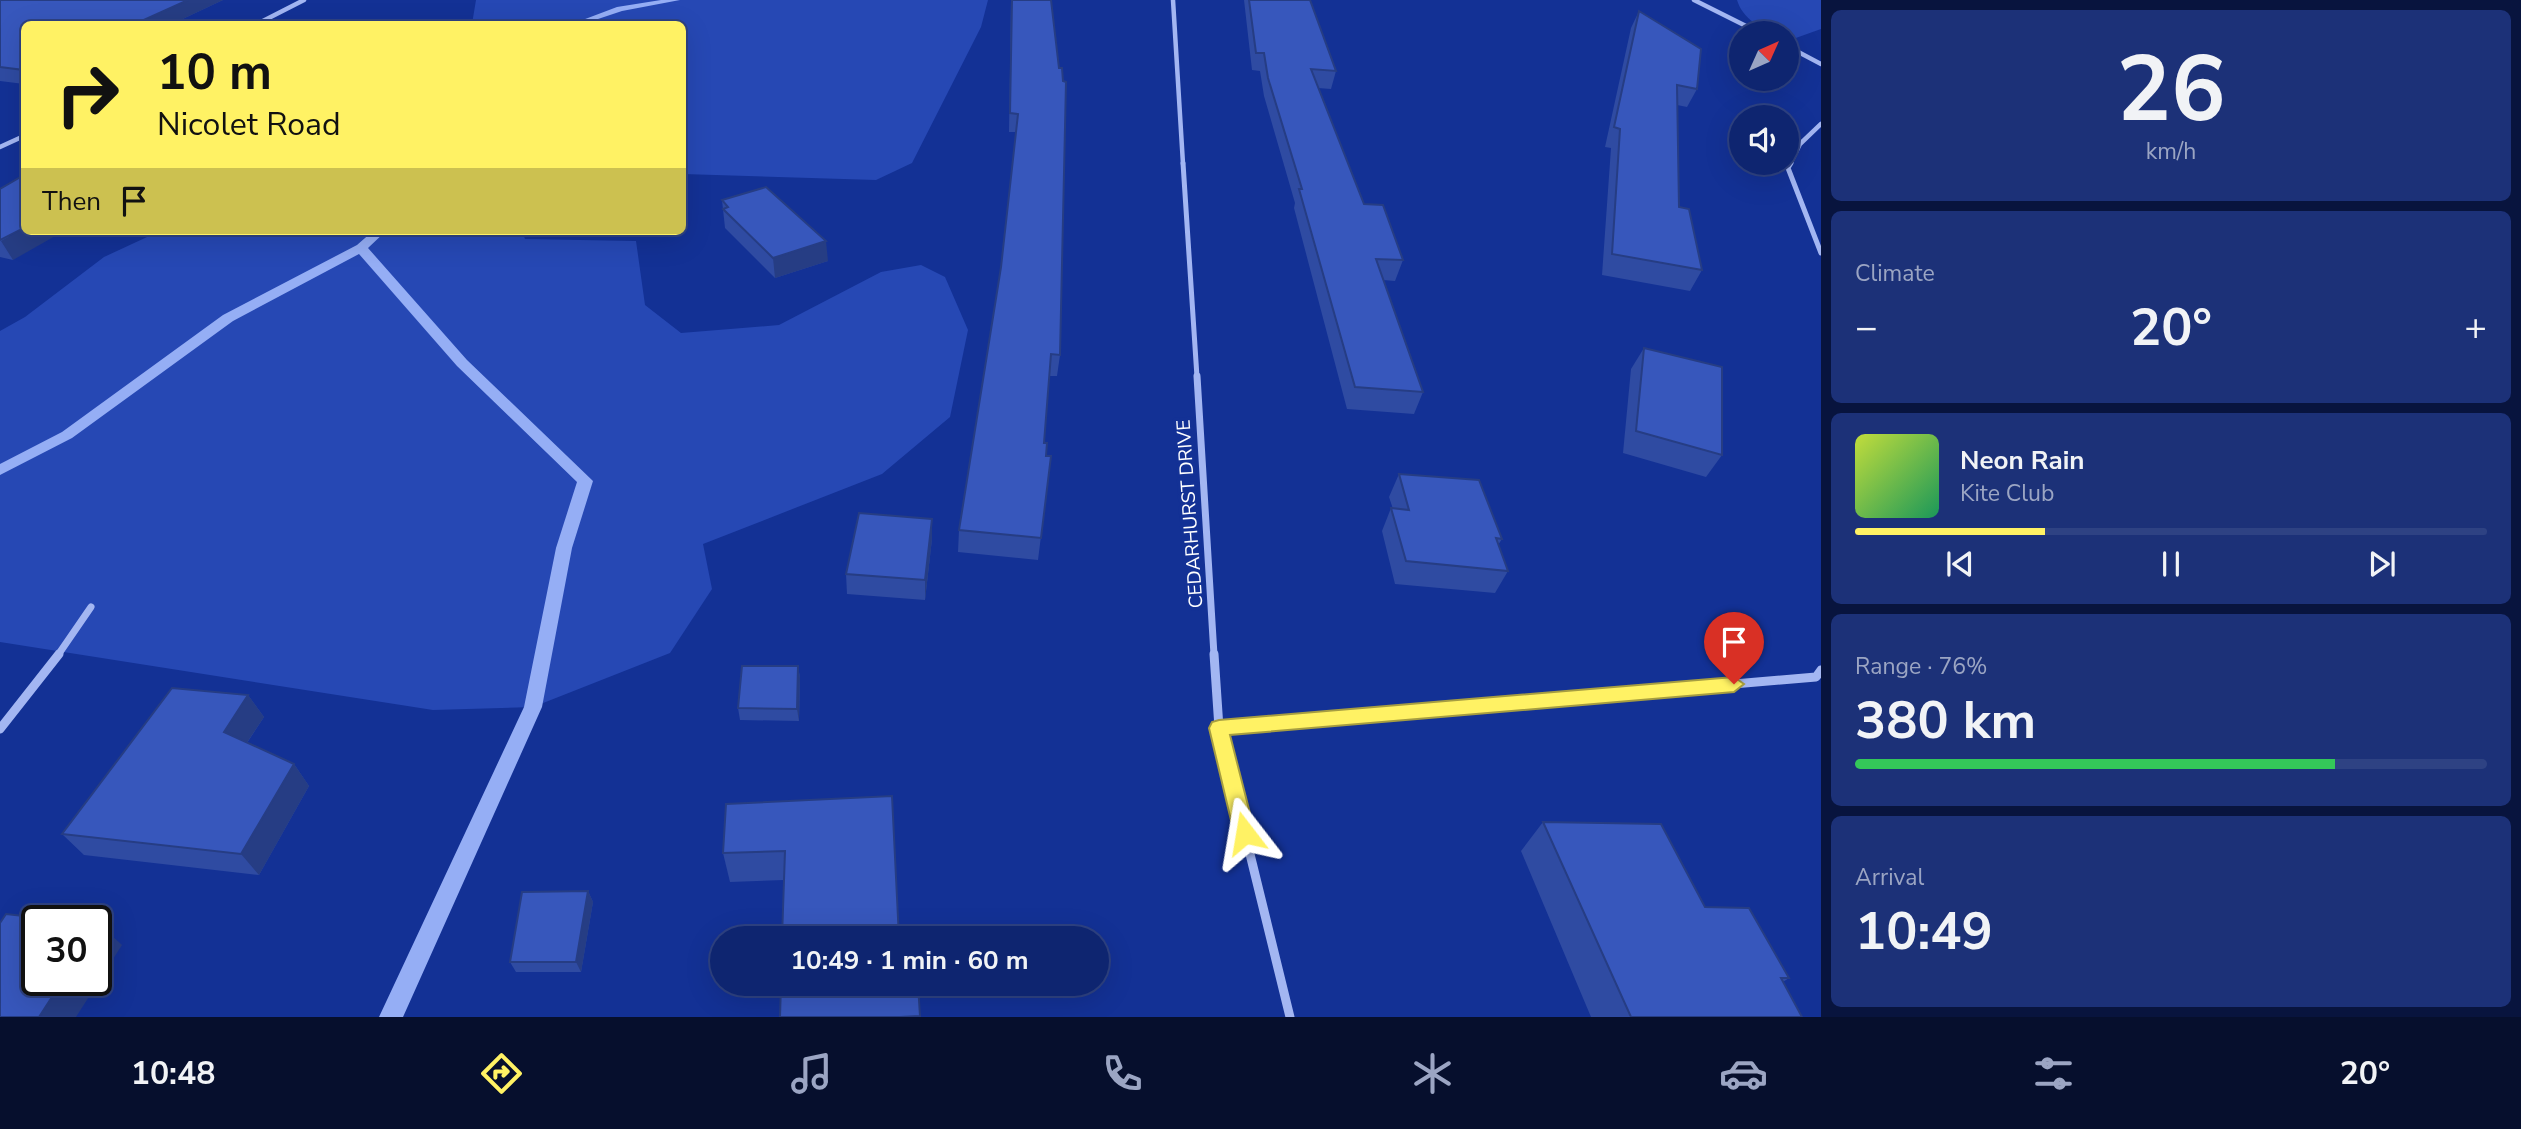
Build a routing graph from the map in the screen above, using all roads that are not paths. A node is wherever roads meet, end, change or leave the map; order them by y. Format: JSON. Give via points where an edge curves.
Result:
{"nodes":[{"id":1,"x":304,"y":0,"type":"edge"},
{"id":2,"x":1173,"y":0,"type":"edge"},
{"id":3,"x":1694,"y":0,"type":"edge"},
{"id":4,"x":263,"y":21,"type":"edge"},
{"id":5,"x":1736,"y":21,"type":"edge"},
{"id":6,"x":1799,"y":53,"type":"edge"},
{"id":7,"x":1821,"y":64,"type":"edge"},
{"id":8,"x":1821,"y":124,"type":"edge"},
{"id":9,"x":21,"y":137,"type":"edge"},
{"id":10,"x":0,"y":147,"type":"edge"},
{"id":11,"x":1821,"y":253,"type":"edge"},
{"id":12,"x":92,"y":607,"type":"dead end"},
{"id":13,"x":1821,"y":670,"type":"edge"},
{"id":14,"x":1219,"y":728,"type":"junction"},
{"id":15,"x":0,"y":729,"type":"edge"},
{"id":16,"x":1290,"y":1017,"type":"edge"}],
"edges":[{"from":1,"to":4,"type":"street"},
{"from":2,"to":14,"type":"street","name":"CEDARHURST DRIVE"},
{"from":3,"to":5,"type":"street"},
{"from":6,"to":7,"type":"street"},
{"from":8,"to":11,"type":"street","via":[[1800,144],[1788,168]]},
{"from":9,"to":10,"type":"street"},
{"from":12,"to":15,"type":"street"},
{"from":13,"to":14,"type":"street","via":[[1816,677]]},
{"from":14,"to":16,"type":"street","name":"CEDARHURST DRIVE"}]}
